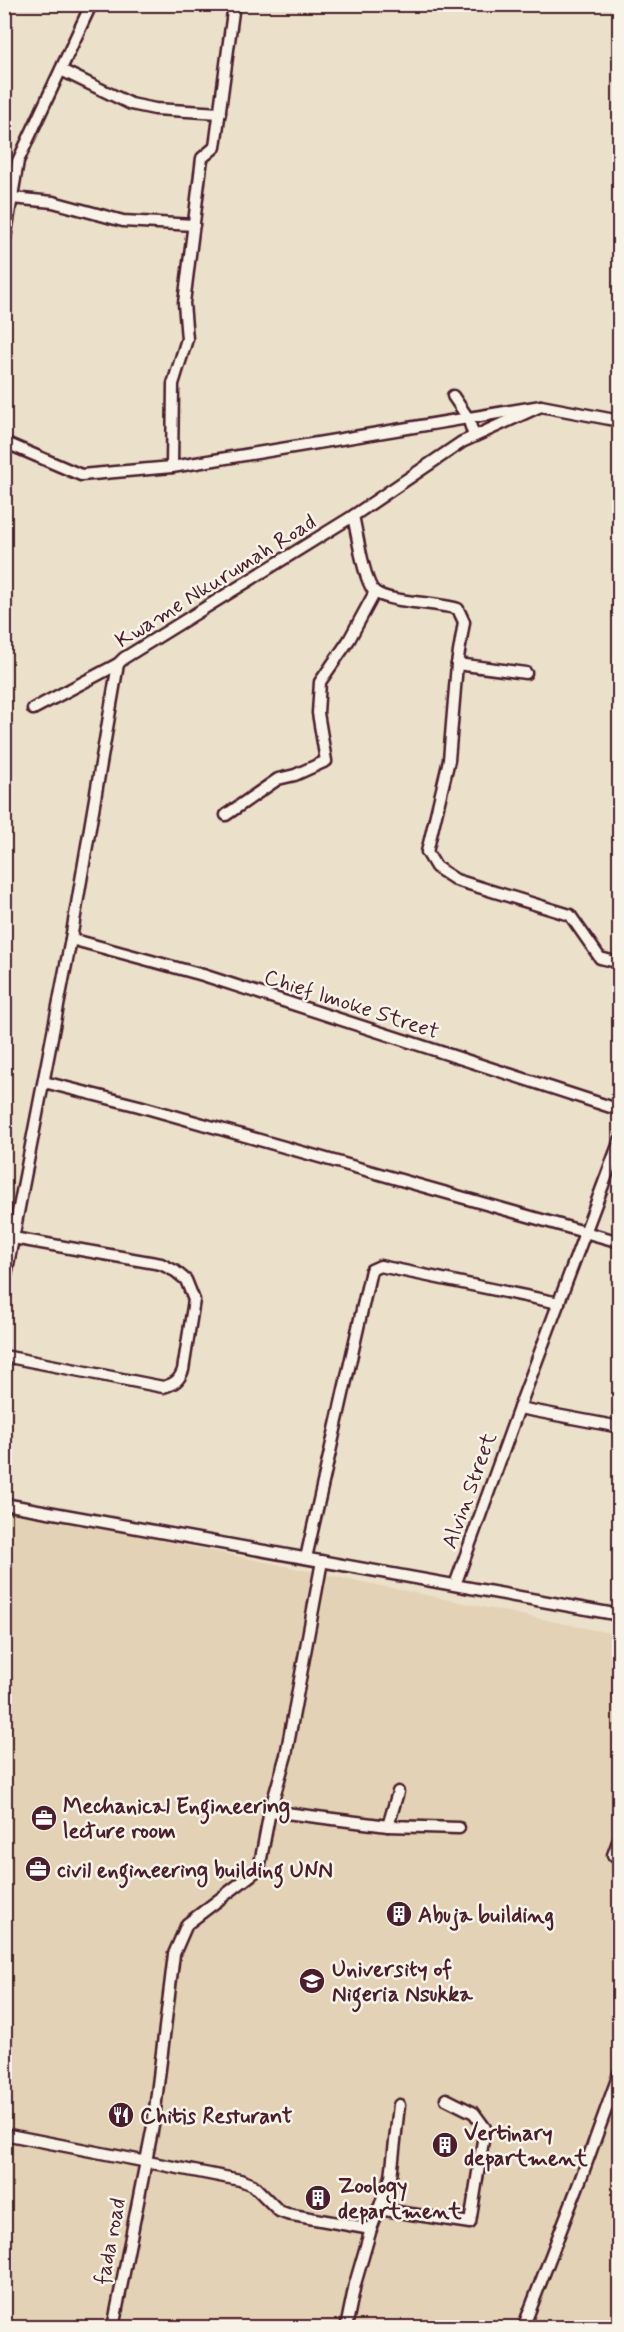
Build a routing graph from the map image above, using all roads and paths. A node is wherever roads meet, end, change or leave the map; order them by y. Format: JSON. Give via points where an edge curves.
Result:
{"nodes":[{"id":1,"x":94,"y":4,"type":"edge"},
{"id":2,"x":234,"y":4,"type":"edge"},
{"id":3,"x":61,"y":70,"type":"junction"},
{"id":4,"x":220,"y":113,"type":"junction"},
{"id":5,"x":12,"y":198,"type":"junction"},
{"id":6,"x":194,"y":225,"type":"junction"},
{"id":7,"x":4,"y":244,"type":"edge"},
{"id":8,"x":453,"y":396,"type":"dead end"},
{"id":9,"x":541,"y":406,"type":"junction"},
{"id":10,"x":468,"y":418,"type":"junction"},
{"id":11,"x":620,"y":421,"type":"edge"},
{"id":12,"x":474,"y":436,"type":"junction"},
{"id":13,"x":4,"y":442,"type":"edge"},
{"id":14,"x":172,"y":467,"type":"junction"},
{"id":15,"x":353,"y":516,"type":"junction"},
{"id":16,"x":375,"y":592,"type":"junction"},
{"id":17,"x":118,"y":664,"type":"junction"},
{"id":18,"x":457,"y":664,"type":"junction"},
{"id":19,"x":526,"y":673,"type":"dead end"},
{"id":20,"x":33,"y":709,"type":"dead end"},
{"id":21,"x":226,"y":815,"type":"dead end"},
{"id":22,"x":71,"y":939,"type":"junction"},
{"id":23,"x":620,"y":963,"type":"edge"},
{"id":24,"x":44,"y":1082,"type":"junction"},
{"id":25,"x":620,"y":1110,"type":"edge"},
{"id":26,"x":620,"y":1140,"type":"edge"},
{"id":27,"x":586,"y":1233,"type":"junction"},
{"id":28,"x":13,"y":1238,"type":"junction"},
{"id":29,"x":620,"y":1242,"type":"edge"},
{"id":30,"x":4,"y":1285,"type":"edge"},
{"id":31,"x":559,"y":1303,"type":"junction"},
{"id":32,"x":4,"y":1356,"type":"edge"},
{"id":33,"x":519,"y":1408,"type":"junction"},
{"id":34,"x":620,"y":1427,"type":"edge"},
{"id":35,"x":4,"y":1504,"type":"edge"},
{"id":36,"x":306,"y":1558,"type":"junction"},
{"id":37,"x":322,"y":1562,"type":"junction"},
{"id":38,"x":455,"y":1585,"type":"junction"},
{"id":39,"x":620,"y":1615,"type":"edge"},
{"id":40,"x":398,"y":1792,"type":"dead end"},
{"id":41,"x":270,"y":1811,"type":"junction"},
{"id":42,"x":388,"y":1826,"type":"junction"},
{"id":43,"x":459,"y":1828,"type":"dead end"},
{"id":44,"x":620,"y":1836,"type":"edge"},
{"id":45,"x":613,"y":1855,"type":"dead end"},
{"id":46,"x":620,"y":2072,"type":"edge"},
{"id":47,"x":446,"y":2099,"type":"dead end"},
{"id":48,"x":399,"y":2104,"type":"dead end"},
{"id":49,"x":4,"y":2134,"type":"edge"},
{"id":50,"x":145,"y":2162,"type":"junction"},
{"id":51,"x":378,"y":2209,"type":"junction"},
{"id":52,"x":371,"y":2229,"type":"junction"},
{"id":53,"x":113,"y":2328,"type":"edge"},
{"id":54,"x":346,"y":2328,"type":"edge"},
{"id":55,"x":523,"y":2328,"type":"edge"}],
"edges":[{"from":1,"to":3,"type":"street"},
{"from":2,"to":4,"type":"street"},
{"from":3,"to":4,"type":"street","via":[[131,104]]},
{"from":3,"to":5,"type":"street","via":[[18,161]]},
{"from":4,"to":6,"type":"street","via":[[215,147],[202,158]]},
{"from":5,"to":6,"type":"street","via":[[53,201],[123,221]]},
{"from":5,"to":7,"type":"street"},
{"from":6,"to":14,"type":"street","via":[[184,303],[186,339],[173,384]]},
{"from":8,"to":10,"type":"street"},
{"from":9,"to":10,"type":"street"},
{"from":9,"to":11,"type":"street"},
{"from":9,"to":12,"type":"street","name":"Kwame Nkurumah Road"},
{"from":10,"to":12,"type":"street"},
{"from":10,"to":14,"type":"street"},
{"from":12,"to":15,"type":"street","name":"Kwame Nkurumah Road"},
{"from":13,"to":14,"type":"street","via":[[81,475]]},
{"from":15,"to":16,"type":"street"},
{"from":15,"to":17,"type":"street","name":"Kwame Nkurumah Road"},
{"from":16,"to":18,"type":"street","via":[[458,609],[464,622]]},
{"from":16,"to":21,"type":"street","via":[[320,682],[318,713],[326,761],[295,776],[278,779]]},
{"from":17,"to":20,"type":"street"},
{"from":17,"to":22,"type":"street","name":"Kwame Nkurumah Road"},
{"from":18,"to":19,"type":"street"},
{"from":18,"to":23,"type":"street","via":[[449,760],[427,852],[436,867],[456,880],[570,915],[600,958]]},
{"from":22,"to":24,"type":"street","name":"Kwame Nkurumah Road"},
{"from":22,"to":25,"type":"street","name":"Chief Imoke Street","via":[[203,975]]},
{"from":24,"to":27,"type":"street"},
{"from":24,"to":28,"type":"street","name":"Kwame Nkurumah Road"},
{"from":26,"to":27,"type":"street","name":"Alvin Street"},
{"from":27,"to":29,"type":"street"},
{"from":27,"to":31,"type":"street","name":"Alvin Street"},
{"from":28,"to":30,"type":"street","name":"Kwame Nkurumah Road"},
{"from":28,"to":32,"type":"street","via":[[161,1264],[186,1280],[194,1300],[183,1370],[174,1384],[163,1387]]},
{"from":31,"to":33,"type":"street","name":"Alvin Street"},
{"from":31,"to":36,"type":"street","via":[[380,1266],[371,1270]]},
{"from":33,"to":34,"type":"street"},
{"from":33,"to":38,"type":"street","name":"Alvin Street"},
{"from":35,"to":36,"type":"street"},
{"from":36,"to":37,"type":"street"},
{"from":37,"to":38,"type":"street"},
{"from":37,"to":41,"type":"street","name":"fada road","via":[[286,1755]]},
{"from":38,"to":39,"type":"street"},
{"from":40,"to":42,"type":"street"},
{"from":41,"to":42,"type":"street"},
{"from":41,"to":50,"type":"street","name":"fada road","via":[[259,1869],[187,1924],[174,1954]]},
{"from":42,"to":43,"type":"street"},
{"from":44,"to":45,"type":"street"},
{"from":46,"to":55,"type":"street"},
{"from":47,"to":51,"type":"street","via":[[474,2113],[485,2128],[470,2223]]},
{"from":48,"to":51,"type":"street","via":[[391,2177]]},
{"from":49,"to":50,"type":"street"},
{"from":50,"to":52,"type":"street","via":[[247,2183],[287,2214]]},
{"from":50,"to":53,"type":"street","name":"fada road"},
{"from":51,"to":52,"type":"street"},
{"from":52,"to":54,"type":"street"}]}
